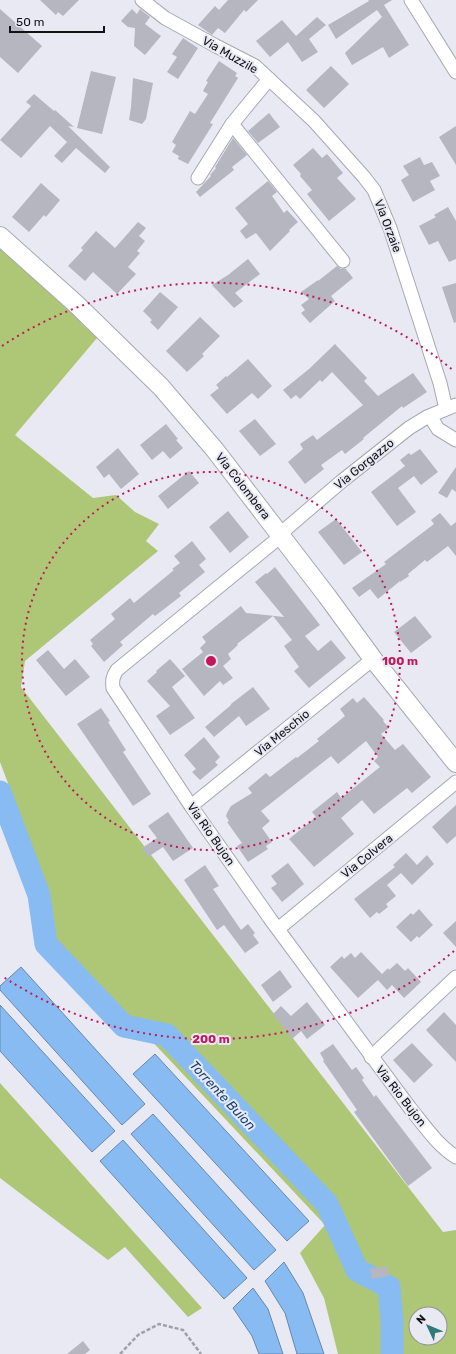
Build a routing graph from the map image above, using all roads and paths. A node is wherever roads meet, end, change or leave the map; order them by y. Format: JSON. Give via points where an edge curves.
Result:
{"nodes":[{"id":1,"x":142,"y":0,"type":"edge"},
{"id":2,"x":411,"y":0,"type":"edge"},
{"id":3,"x":456,"y":72,"type":"edge"},
{"id":4,"x":268,"y":79,"type":"junction"},
{"id":5,"x":232,"y":124,"type":"junction"},
{"id":6,"x":198,"y":178,"type":"dead end"},
{"id":7,"x":0,"y":236,"type":"edge"},
{"id":8,"x":343,"y":261,"type":"dead end"},
{"id":9,"x":451,"y":407,"type":"edge"},
{"id":10,"x":430,"y":416,"type":"junction"},
{"id":11,"x":456,"y":440,"type":"edge"},
{"id":12,"x":281,"y":536,"type":"junction"},
{"id":13,"x":373,"y":659,"type":"junction"},
{"id":14,"x":456,"y":763,"type":"edge"},
{"id":15,"x":456,"y":782,"type":"edge"},
{"id":16,"x":191,"y":806,"type":"junction"},
{"id":17,"x":278,"y":929,"type":"junction"},
{"id":18,"x":456,"y":977,"type":"edge"},
{"id":19,"x":371,"y":1057,"type":"junction"},
{"id":20,"x":456,"y":1157,"type":"edge"},
{"id":21,"x":120,"y":1354,"type":"edge"},
{"id":22,"x":201,"y":1354,"type":"edge"}],
"edges":[{"from":1,"to":4,"type":"street","name":"Via Muzzile","via":[[165,18],[255,66]]},
{"from":2,"to":3,"type":"street"},
{"from":4,"to":5,"type":"street","name":"Via Muzzile"},
{"from":4,"to":9,"type":"street","name":"Via Orzaie","via":[[314,121],[374,190],[390,228],[440,383]]},
{"from":5,"to":6,"type":"street","name":"Via Muzzile"},
{"from":5,"to":8,"type":"street"},
{"from":7,"to":12,"type":"street","name":"Via Colombera","via":[[76,304],[161,387],[215,450]]},
{"from":9,"to":10,"type":"street","name":"Via Gorgazzo"},
{"from":10,"to":11,"type":"street","via":[[438,429]]},
{"from":10,"to":12,"type":"street","name":"Via Gorgazzo","via":[[409,428],[342,481]]},
{"from":12,"to":13,"type":"street","name":"Via Colombera"},
{"from":12,"to":16,"type":"street","name":"Via Rio Bujon","via":[[117,670],[113,676],[113,688]]},
{"from":13,"to":14,"type":"street","name":"Via Colombera"},
{"from":13,"to":16,"type":"street","name":"Via Meschio"},
{"from":15,"to":17,"type":"street","name":"Via Colvera"},
{"from":16,"to":17,"type":"street","name":"Via Rio Bujon"},
{"from":17,"to":19,"type":"street","name":"Via Rio Bujon"},
{"from":18,"to":19,"type":"street"},
{"from":19,"to":20,"type":"street","name":"Via Rio Bujon","via":[[432,1135]]},
{"from":21,"to":22,"type":"path","via":[[138,1334],[159,1324],[183,1330]]}]}
